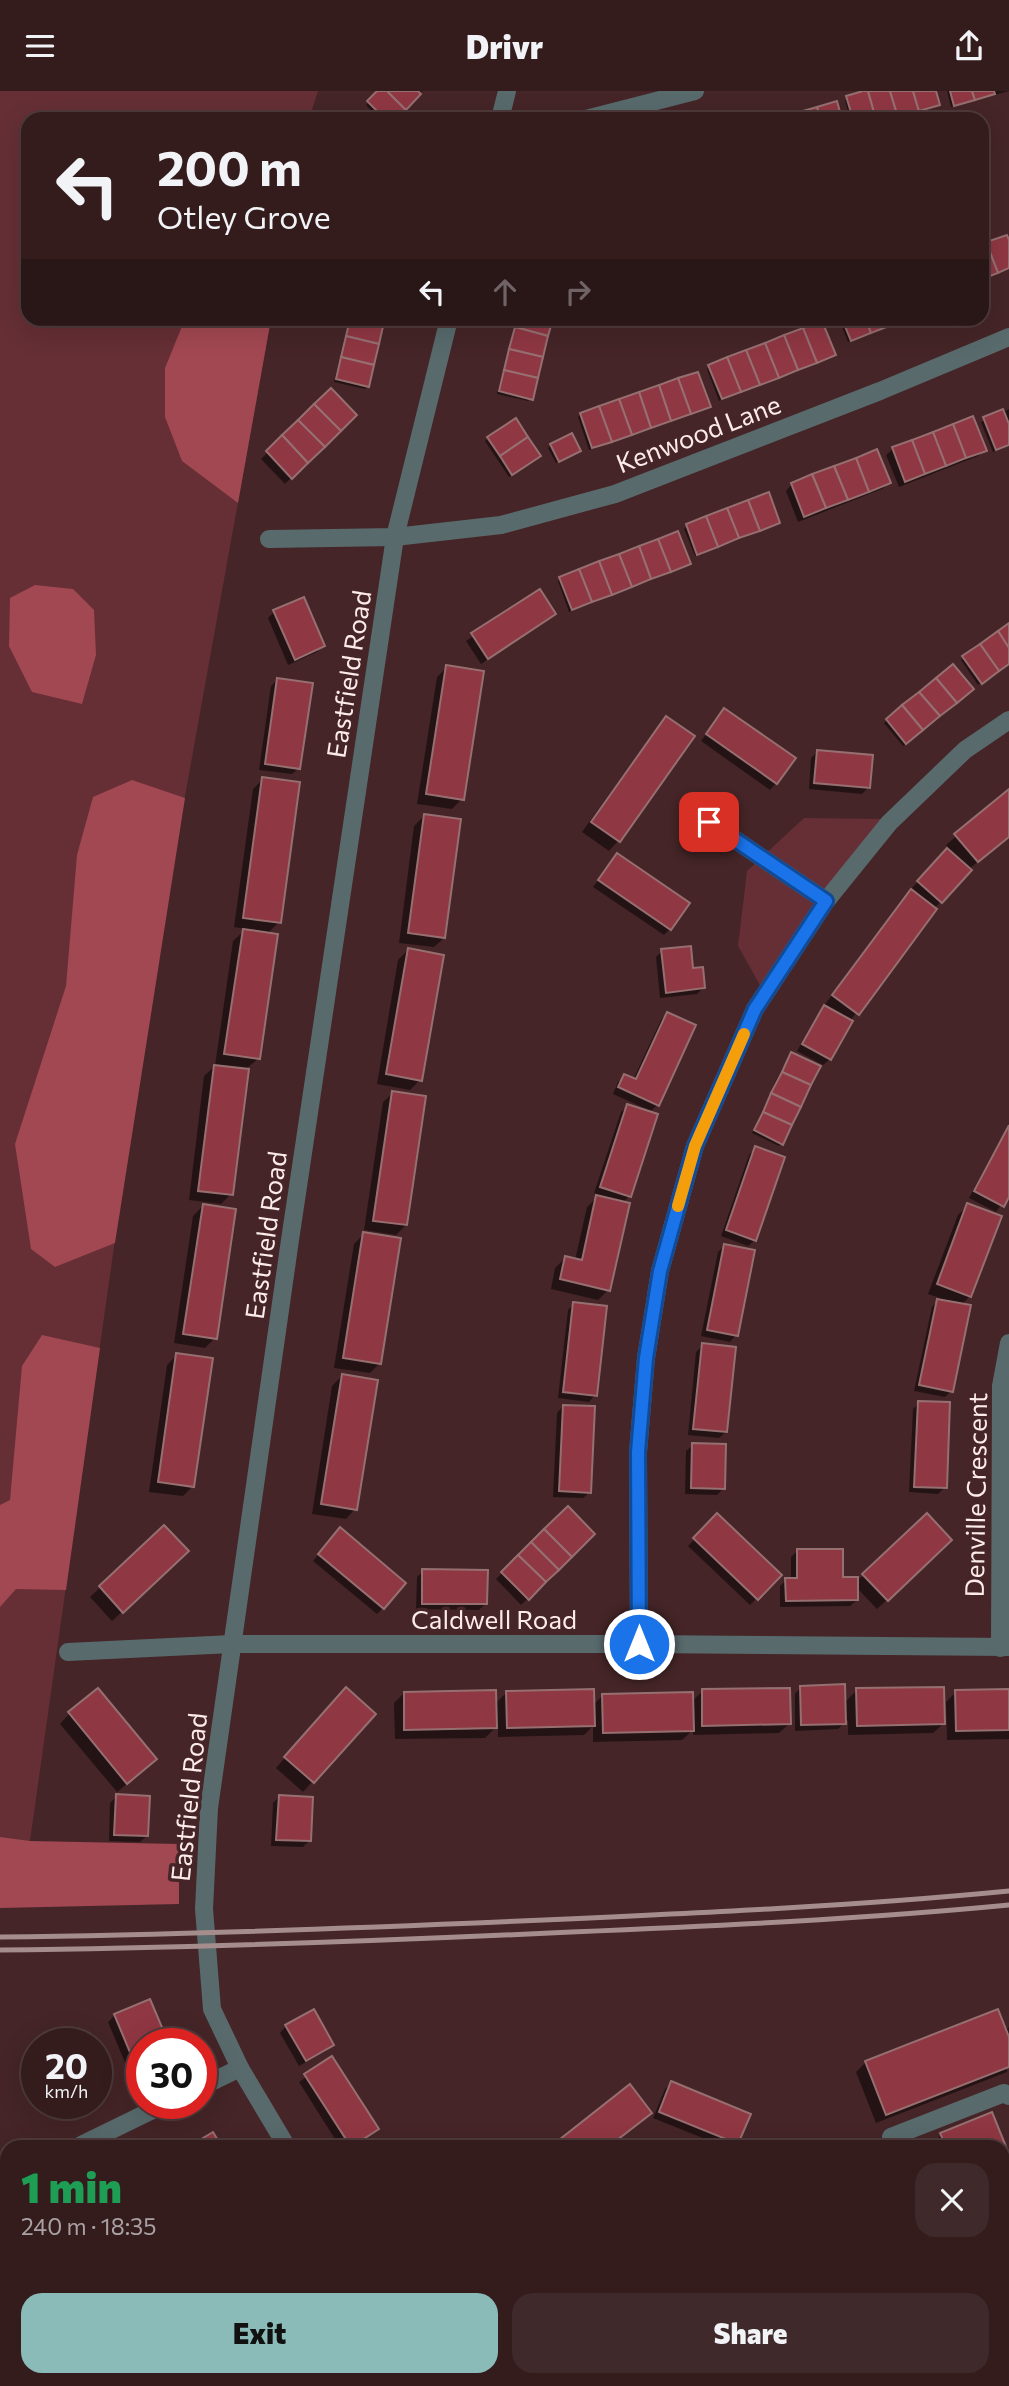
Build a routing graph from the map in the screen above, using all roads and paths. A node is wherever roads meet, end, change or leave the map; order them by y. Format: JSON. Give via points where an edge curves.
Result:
{"nodes":[{"id":1,"x":507,"y":91,"type":"edge"},
{"id":2,"x":695,"y":91,"type":"edge"},
{"id":3,"x":502,"y":112,"type":"edge"},
{"id":4,"x":613,"y":112,"type":"edge"},
{"id":5,"x":447,"y":326,"type":"edge"},
{"id":6,"x":1009,"y":337,"type":"edge"},
{"id":7,"x":395,"y":537,"type":"junction"},
{"id":8,"x":269,"y":539,"type":"dead end"},
{"id":9,"x":1009,"y":720,"type":"edge"},
{"id":10,"x":709,"y":822,"type":"dead end"},
{"id":11,"x":826,"y":901,"type":"junction"},
{"id":12,"x":1009,"y":1343,"type":"edge"},
{"id":13,"x":232,"y":1644,"type":"junction"},
{"id":14,"x":639,"y":1644,"type":"junction"},
{"id":15,"x":1004,"y":1647,"type":"edge"},
{"id":16,"x":68,"y":1652,"type":"dead end"},
{"id":17,"x":240,"y":2069,"type":"junction"},
{"id":18,"x":217,"y":2080,"type":"edge"},
{"id":19,"x":1009,"y":2096,"type":"edge"},
{"id":20,"x":134,"y":2119,"type":"edge"},
{"id":21,"x":891,"y":2137,"type":"dead end"},
{"id":22,"x":91,"y":2140,"type":"edge"},
{"id":23,"x":283,"y":2140,"type":"edge"}],
"edges":[{"from":1,"to":3,"type":"street"},
{"from":2,"to":4,"type":"street"},
{"from":5,"to":7,"type":"street","name":"Eastfield Road"},
{"from":6,"to":7,"type":"street","name":"Kenwood Lane","via":[[615,494],[501,525]]},
{"from":7,"to":8,"type":"street","name":"Kenwood Lane"},
{"from":7,"to":13,"type":"street","name":"Eastfield Road"},
{"from":9,"to":11,"type":"street","via":[[965,750],[888,823]]},
{"from":10,"to":11,"type":"street"},
{"from":11,"to":14,"type":"street","via":[[755,1009],[695,1146],[660,1271],[638,1452]]},
{"from":12,"to":15,"type":"street","name":"Denville Crescent","via":[[1001,1386]]},
{"from":13,"to":14,"type":"street","name":"Caldwell Road"},
{"from":13,"to":16,"type":"street","name":"Caldwell Road"},
{"from":13,"to":17,"type":"street","name":"Eastfield Road","via":[[209,1808],[204,1909],[212,2009]]},
{"from":14,"to":15,"type":"street","name":"Caldwell Road"},
{"from":17,"to":18,"type":"street"},
{"from":17,"to":23,"type":"street","name":"Eastfield Road"},
{"from":19,"to":21,"type":"street","via":[[1004,2093]]},
{"from":20,"to":22,"type":"street"}]}
